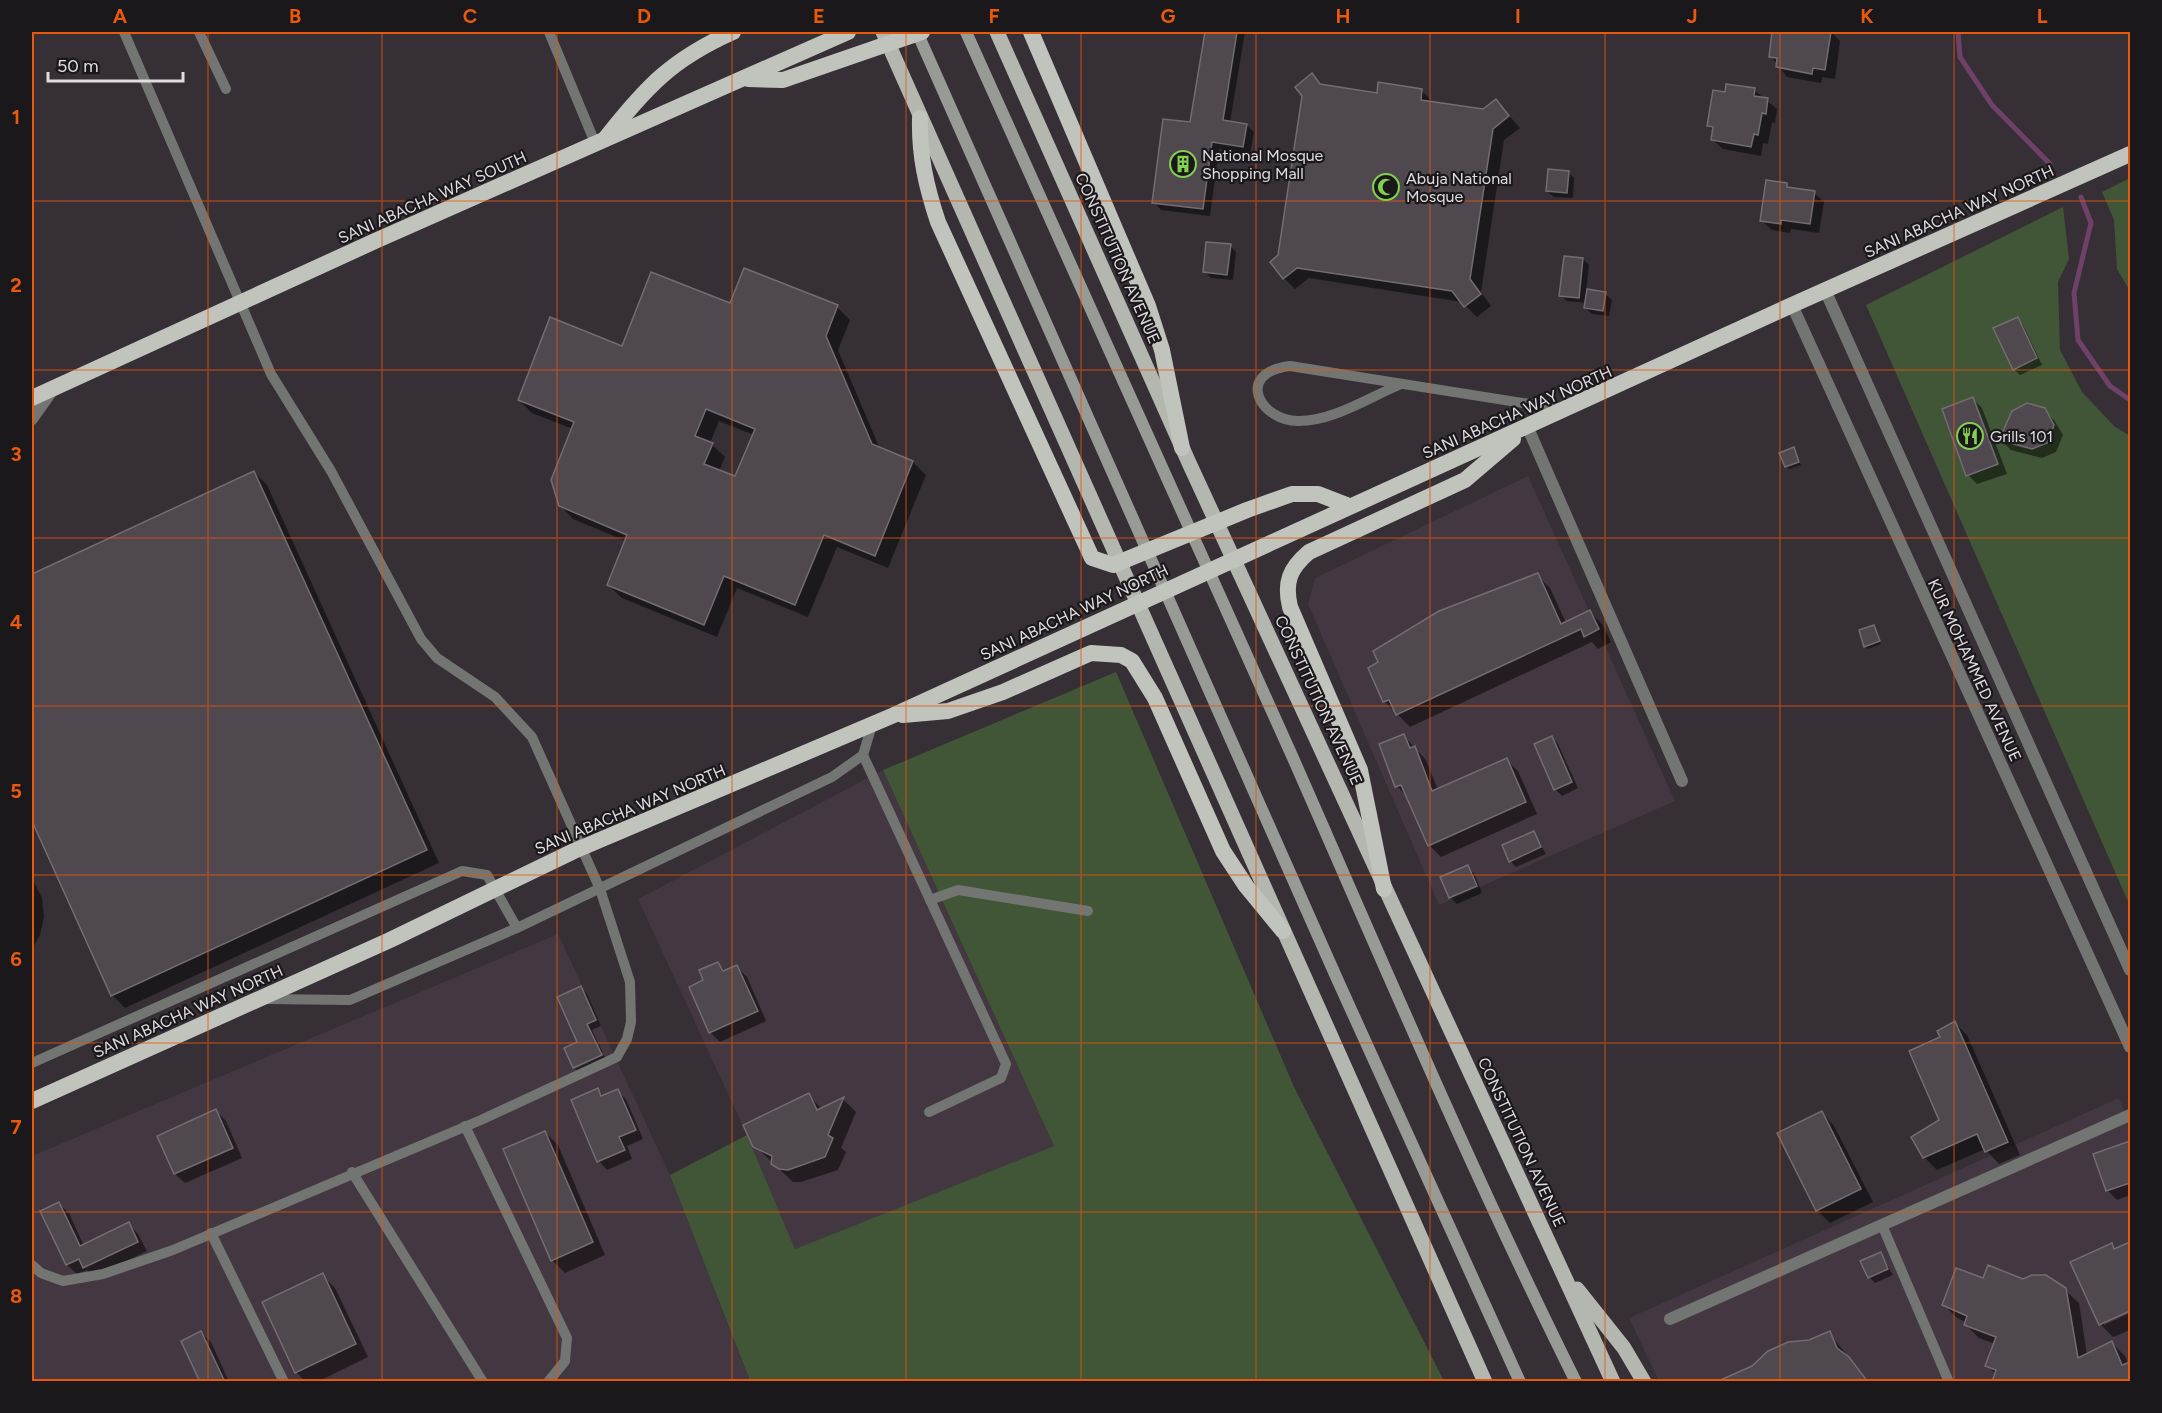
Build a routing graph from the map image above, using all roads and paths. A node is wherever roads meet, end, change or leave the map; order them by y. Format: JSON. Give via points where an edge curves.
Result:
{"nodes":[{"id":1,"x":124,"y":32,"type":"edge"},
{"id":2,"x":200,"y":32,"type":"edge"},
{"id":3,"x":549,"y":32,"type":"edge"},
{"id":4,"x":733,"y":32,"type":"edge"},
{"id":5,"x":848,"y":32,"type":"edge"},
{"id":6,"x":883,"y":32,"type":"edge"},
{"id":7,"x":920,"y":32,"type":"edge"},
{"id":8,"x":966,"y":32,"type":"edge"},
{"id":9,"x":997,"y":32,"type":"edge"},
{"id":10,"x":1031,"y":32,"type":"edge"},
{"id":11,"x":744,"y":78,"type":"junction"},
{"id":12,"x":226,"y":89,"type":"dead end"},
{"id":13,"x":917,"y":113,"type":"junction"},
{"id":14,"x":599,"y":143,"type":"junction"},
{"id":15,"x":2130,"y":154,"type":"edge"},
{"id":16,"x":1825,"y":290,"type":"junction"},
{"id":17,"x":1792,"y":305,"type":"junction"},
{"id":18,"x":1399,"y":385,"type":"junction"},
{"id":19,"x":54,"y":388,"type":"junction"},
{"id":20,"x":32,"y":398,"type":"edge"},
{"id":21,"x":1564,"y":410,"type":"junction"},
{"id":22,"x":32,"y":418,"type":"edge"},
{"id":23,"x":1527,"y":426,"type":"junction"},
{"id":24,"x":1182,"y":448,"type":"junction"},
{"id":25,"x":1349,"y":506,"type":"junction"},
{"id":26,"x":894,"y":715,"type":"junction"},
{"id":27,"x":872,"y":724,"type":"junction"},
{"id":28,"x":863,"y":754,"type":"junction"},
{"id":29,"x":1682,"y":781,"type":"dead end"},
{"id":30,"x":600,"y":889,"type":"junction"},
{"id":31,"x":1384,"y":889,"type":"junction"},
{"id":32,"x":930,"y":900,"type":"junction"},
{"id":33,"x":1088,"y":910,"type":"dead end"},
{"id":34,"x":517,"y":928,"type":"junction"},
{"id":35,"x":1283,"y":932,"type":"junction"},
{"id":36,"x":2130,"y":970,"type":"edge"},
{"id":37,"x":259,"y":999,"type":"junction"},
{"id":38,"x":2130,"y":1047,"type":"edge"},
{"id":39,"x":32,"y":1063,"type":"edge"},
{"id":40,"x":32,"y":1101,"type":"edge"},
{"id":41,"x":929,"y":1112,"type":"dead end"},
{"id":42,"x":2130,"y":1115,"type":"edge"},
{"id":43,"x":465,"y":1126,"type":"junction"},
{"id":44,"x":352,"y":1172,"type":"junction"},
{"id":45,"x":1882,"y":1225,"type":"junction"},
{"id":46,"x":211,"y":1233,"type":"junction"},
{"id":47,"x":32,"y":1264,"type":"edge"},
{"id":48,"x":1560,"y":1267,"type":"junction"},
{"id":49,"x":1670,"y":1319,"type":"dead end"},
{"id":50,"x":1468,"y":1345,"type":"junction"},
{"id":51,"x":1641,"y":1375,"type":"edge"},
{"id":52,"x":1612,"y":1380,"type":"edge"},
{"id":53,"x":284,"y":1382,"type":"edge"},
{"id":54,"x":483,"y":1382,"type":"edge"},
{"id":55,"x":548,"y":1382,"type":"edge"},
{"id":56,"x":1475,"y":1382,"type":"edge"},
{"id":57,"x":1485,"y":1382,"type":"edge"},
{"id":58,"x":1520,"y":1382,"type":"edge"},
{"id":59,"x":1576,"y":1382,"type":"edge"},
{"id":60,"x":1949,"y":1382,"type":"edge"}],
"edges":[{"from":1,"to":30,"type":"lane","via":[[271,374],[331,471],[421,639],[437,658],[495,697],[532,737]]},
{"from":2,"to":12,"type":"lane"},
{"from":3,"to":14,"type":"lane"},
{"from":4,"to":14,"type":"highway","via":[[677,62],[644,90]]},
{"from":5,"to":11,"type":"highway","name":"SANI ABACHA WAY SOUTH"},
{"from":6,"to":13,"type":"main road"},
{"from":7,"to":11,"type":"highway","via":[[783,80]]},
{"from":7,"to":58,"type":"main road","via":[[943,92]]},
{"from":8,"to":59,"type":"main road","via":[[1369,935]]},
{"from":9,"to":24,"type":"main road","name":"CONSTITUTION AVENUE"},
{"from":10,"to":24,"type":"highway","via":[[1148,306],[1165,359]]},
{"from":11,"to":14,"type":"highway","name":"SANI ABACHA WAY SOUTH"},
{"from":13,"to":25,"type":"highway","via":[[919,154],[938,222],[1092,558],[1113,565],[1292,494],[1318,494]]},
{"from":13,"to":35,"type":"main road","via":[[1167,665]]},
{"from":14,"to":19,"type":"highway","name":"SANI ABACHA WAY SOUTH"},
{"from":15,"to":16,"type":"highway","name":"SANI ABACHA WAY NORTH"},
{"from":16,"to":17,"type":"highway","name":"SANI ABACHA WAY NORTH"},
{"from":16,"to":36,"type":"street","name":"KUR MOHAMMED AVENUE"},
{"from":17,"to":21,"type":"highway","name":"SANI ABACHA WAY NORTH"},
{"from":17,"to":38,"type":"street","name":"KUR MOHAMMED AVENUE"},
{"from":18,"to":18,"type":"lane","via":[[1290,366],[1265,373],[1257,389],[1262,401],[1278,417],[1299,421],[1327,416]]},
{"from":18,"to":21,"type":"lane"},
{"from":19,"to":20,"type":"highway","name":"SANI ABACHA WAY SOUTH"},
{"from":19,"to":22,"type":"street"},
{"from":21,"to":23,"type":"highway","name":"SANI ABACHA WAY NORTH"},
{"from":23,"to":25,"type":"highway","name":"SANI ABACHA WAY NORTH"},
{"from":23,"to":29,"type":"street"},
{"from":23,"to":31,"type":"highway","via":[[1465,480],[1310,552],[1288,576],[1286,592],[1290,607],[1350,746],[1369,807]]},
{"from":24,"to":31,"type":"main road","name":"CONSTITUTION AVENUE"},
{"from":25,"to":26,"type":"highway","name":"SANI ABACHA WAY NORTH"},
{"from":26,"to":27,"type":"highway","name":"SANI ABACHA WAY NORTH"},
{"from":26,"to":35,"type":"highway","via":[[948,711],[1003,692],[1080,657],[1108,653],[1132,661],[1155,698],[1223,851]]},
{"from":27,"to":28,"type":"lane"},
{"from":27,"to":37,"type":"highway","name":"SANI ABACHA WAY NORTH","via":[[574,851]]},
{"from":28,"to":30,"type":"lane","via":[[832,777]]},
{"from":28,"to":32,"type":"lane"},
{"from":30,"to":34,"type":"lane"},
{"from":30,"to":43,"type":"lane","via":[[630,982],[632,1007],[627,1039],[617,1057]]},
{"from":31,"to":48,"type":"main road","name":"CONSTITUTION AVENUE"},
{"from":32,"to":33,"type":"lane","via":[[958,890]]},
{"from":32,"to":41,"type":"lane","via":[[1006,1064],[1001,1078]]},
{"from":34,"to":37,"type":"lane","via":[[350,1000]]},
{"from":34,"to":39,"type":"lane","via":[[487,875],[462,871]]},
{"from":35,"to":50,"type":"main road"},
{"from":37,"to":40,"type":"highway","name":"SANI ABACHA WAY NORTH"},
{"from":42,"to":45,"type":"street"},
{"from":43,"to":44,"type":"lane"},
{"from":43,"to":55,"type":"lane","via":[[567,1338],[565,1361]]},
{"from":44,"to":46,"type":"lane"},
{"from":44,"to":54,"type":"lane"},
{"from":45,"to":49,"type":"street"},
{"from":45,"to":60,"type":"lane"},
{"from":46,"to":47,"type":"lane","via":[[82,1279],[63,1281],[41,1273]]},
{"from":46,"to":53,"type":"lane"},
{"from":48,"to":51,"type":"main road"},
{"from":48,"to":52,"type":"main road","name":"CONSTITUTION AVENUE"},
{"from":50,"to":56,"type":"main road"},
{"from":50,"to":57,"type":"main road"}]}
